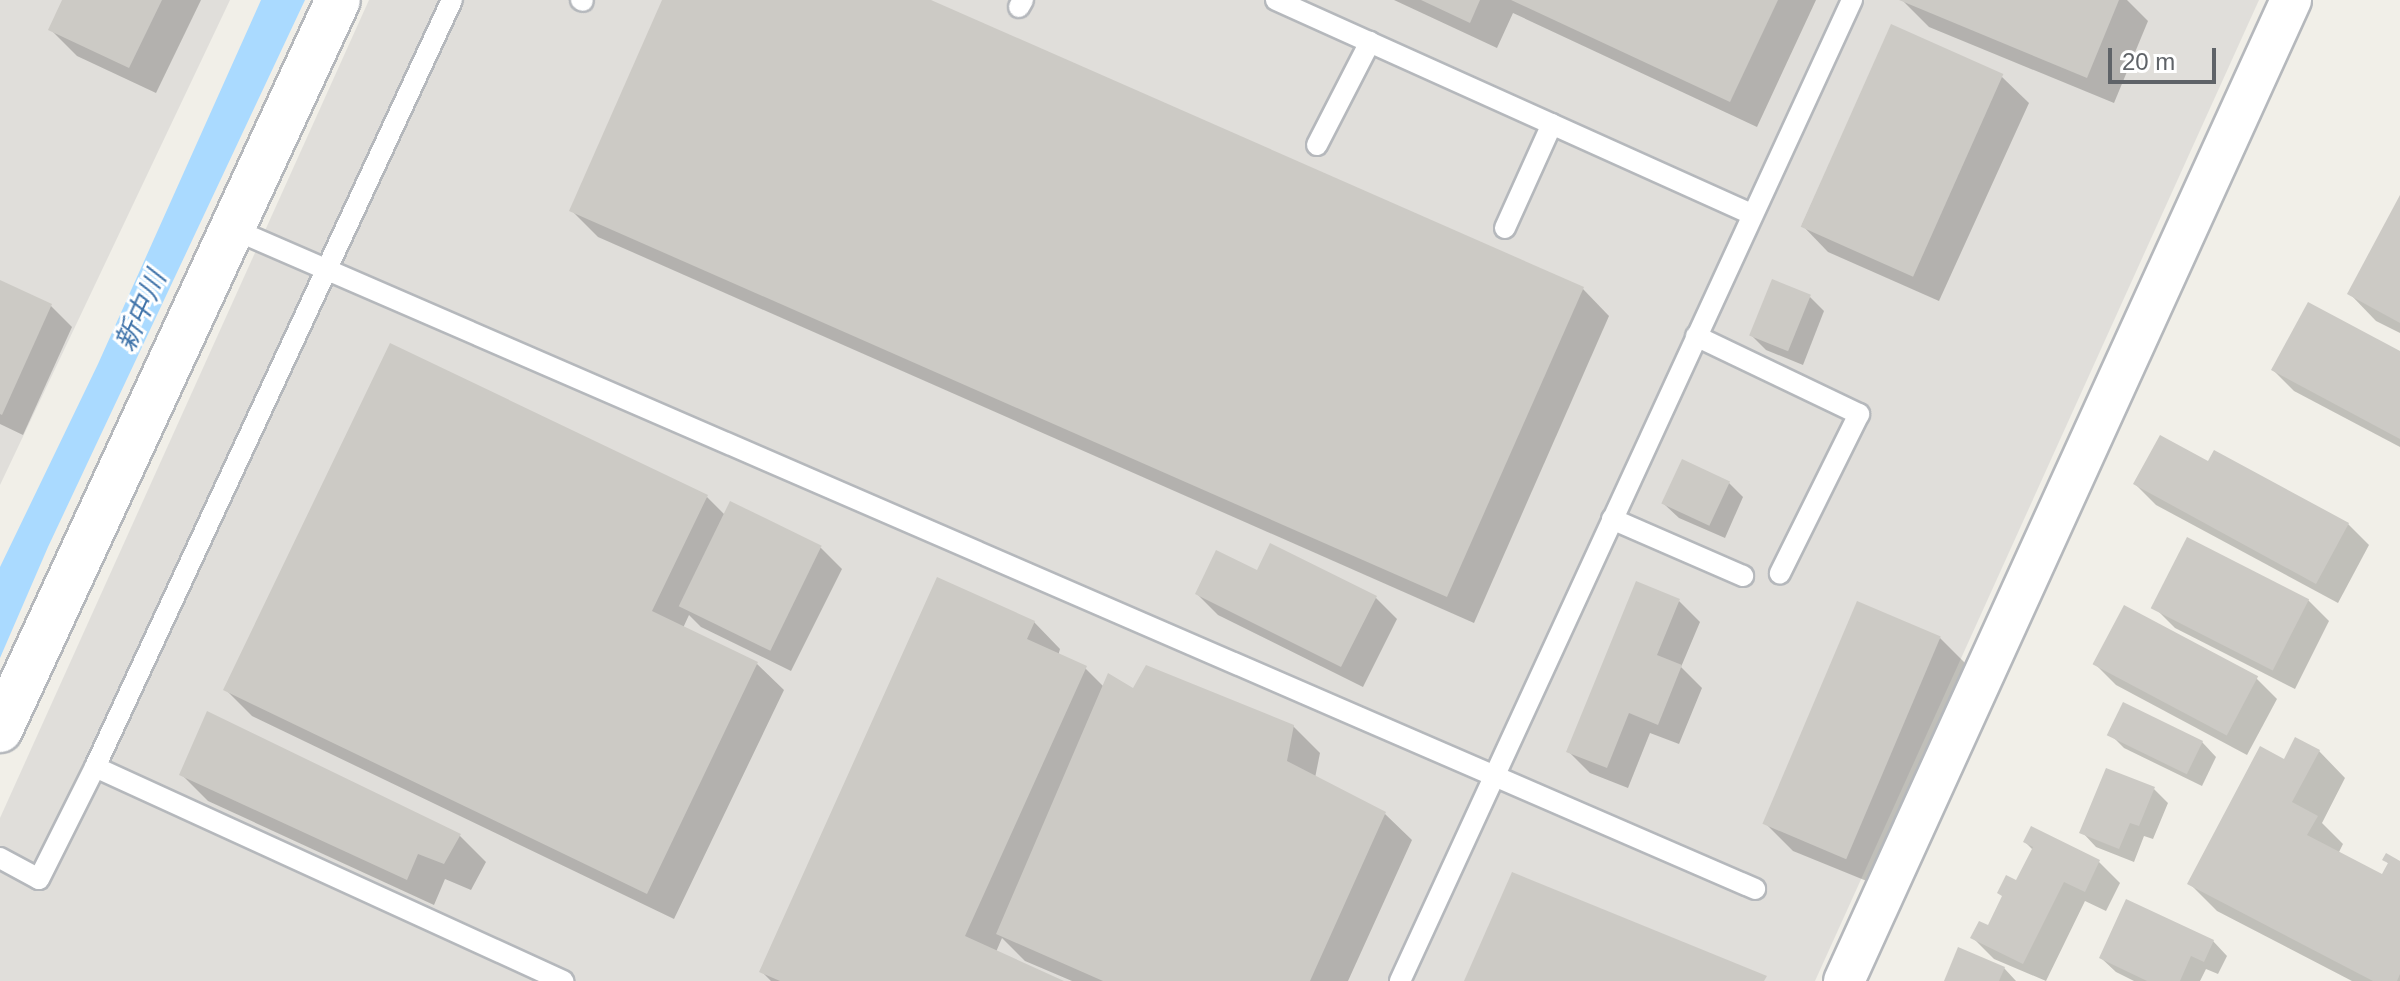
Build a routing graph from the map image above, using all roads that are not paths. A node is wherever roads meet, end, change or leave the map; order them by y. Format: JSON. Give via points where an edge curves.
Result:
{"nodes":[{"id":1,"x":338,"y":0,"type":"edge"},
{"id":2,"x":452,"y":0,"type":"edge"},
{"id":3,"x":1276,"y":0,"type":"edge"},
{"id":4,"x":1852,"y":0,"type":"edge"},
{"id":5,"x":2291,"y":0,"type":"edge"},
{"id":6,"x":1370,"y":42,"type":"junction"},
{"id":7,"x":1552,"y":124,"type":"junction"},
{"id":8,"x":1317,"y":145,"type":"dead end"},
{"id":9,"x":1751,"y":214,"type":"junction"},
{"id":10,"x":1505,"y":228,"type":"dead end"},
{"id":11,"x":233,"y":229,"type":"junction"},
{"id":12,"x":328,"y":271,"type":"junction"},
{"id":13,"x":1696,"y":336,"type":"junction"},
{"id":14,"x":1612,"y":519,"type":"junction"},
{"id":15,"x":1780,"y":573,"type":"dead end"},
{"id":16,"x":1743,"y":576,"type":"dead end"},
{"id":17,"x":0,"y":730,"type":"edge"},
{"id":18,"x":95,"y":767,"type":"junction"},
{"id":19,"x":1493,"y":779,"type":"junction"},
{"id":20,"x":0,"y":858,"type":"edge"},
{"id":21,"x":1755,"y":889,"type":"dead end"},
{"id":22,"x":563,"y":981,"type":"edge"},
{"id":23,"x":1400,"y":981,"type":"edge"},
{"id":24,"x":1844,"y":981,"type":"edge"}],
"edges":[{"from":1,"to":11,"type":"street"},
{"from":2,"to":12,"type":"lane"},
{"from":3,"to":6,"type":"lane"},
{"from":4,"to":9,"type":"lane"},
{"from":5,"to":24,"type":"street"},
{"from":6,"to":7,"type":"lane"},
{"from":6,"to":8,"type":"lane"},
{"from":7,"to":9,"type":"lane"},
{"from":7,"to":10,"type":"lane"},
{"from":9,"to":13,"type":"lane"},
{"from":11,"to":12,"type":"lane"},
{"from":11,"to":17,"type":"street"},
{"from":12,"to":18,"type":"lane"},
{"from":12,"to":19,"type":"lane"},
{"from":13,"to":14,"type":"lane"},
{"from":13,"to":15,"type":"lane","via":[[1859,414]]},
{"from":14,"to":16,"type":"lane"},
{"from":14,"to":19,"type":"lane"},
{"from":18,"to":20,"type":"lane","via":[[39,879]]},
{"from":18,"to":22,"type":"lane"},
{"from":19,"to":21,"type":"lane"},
{"from":19,"to":23,"type":"lane"}]}
